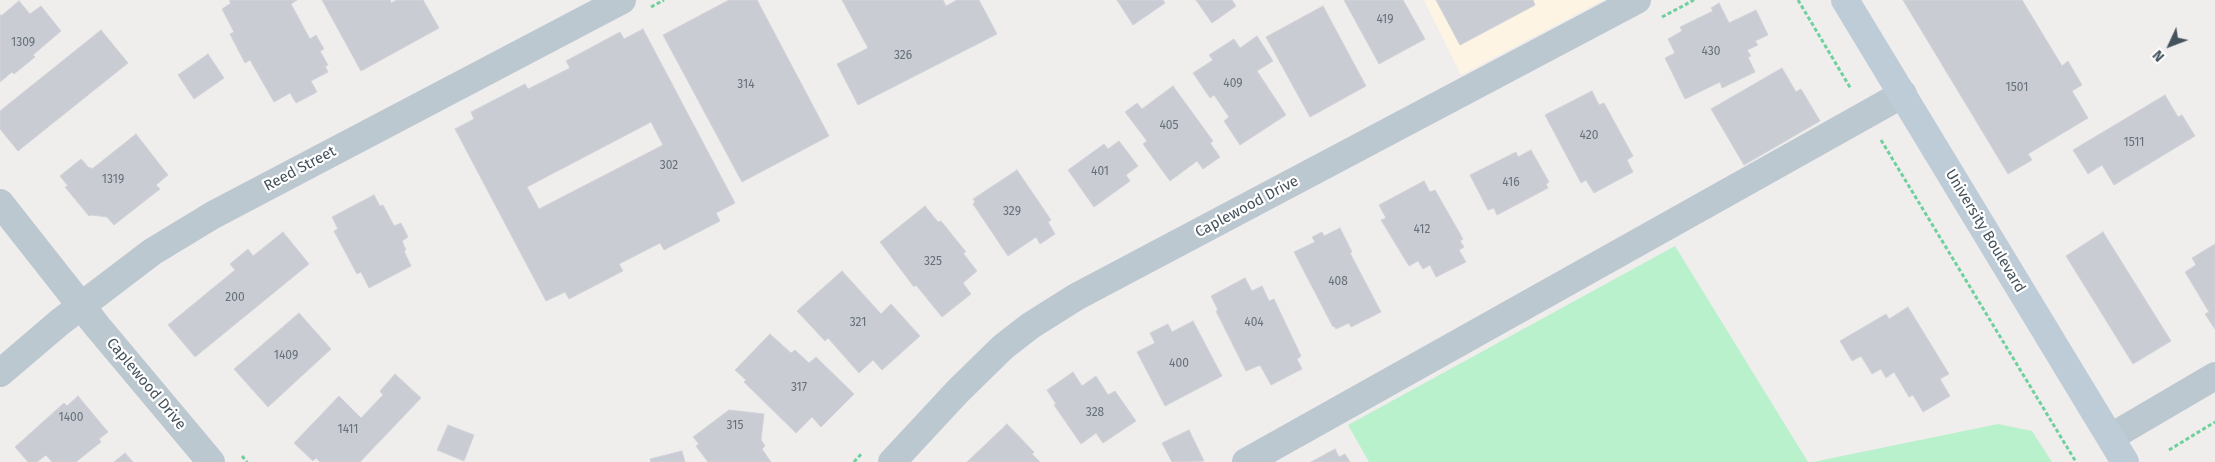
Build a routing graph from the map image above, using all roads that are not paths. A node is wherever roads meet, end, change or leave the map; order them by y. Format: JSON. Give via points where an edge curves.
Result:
{"nodes":[{"id":1,"x":622,"y":0,"type":"edge"},
{"id":2,"x":1638,"y":0,"type":"edge"},
{"id":3,"x":1845,"y":0,"type":"edge"},
{"id":4,"x":1903,"y":94,"type":"junction"},
{"id":5,"x":0,"y":204,"type":"edge"},
{"id":6,"x":82,"y":305,"type":"junction"},
{"id":7,"x":0,"y":373,"type":"edge"},
{"id":8,"x":2215,"y":376,"type":"edge"},
{"id":9,"x":2111,"y":437,"type":"junction"},
{"id":10,"x":211,"y":462,"type":"edge"},
{"id":11,"x":892,"y":462,"type":"edge"},
{"id":12,"x":1246,"y":462,"type":"edge"},
{"id":13,"x":2125,"y":462,"type":"edge"}],
"edges":[{"from":1,"to":6,"type":"street","name":"Reed Street","via":[[213,214],[152,252]]},
{"from":2,"to":11,"type":"street","name":"Caplewood Drive","via":[[1076,297],[1003,346]]},
{"from":3,"to":4,"type":"main road","name":"University Boulevard"},
{"from":4,"to":9,"type":"main road","name":"University Boulevard"},
{"from":4,"to":12,"type":"street"},
{"from":5,"to":6,"type":"street","name":"Caplewood Drive"},
{"from":6,"to":7,"type":"street","name":"Reed Street"},
{"from":6,"to":10,"type":"street","name":"Caplewood Drive"},
{"from":8,"to":9,"type":"street"},
{"from":9,"to":13,"type":"main road","name":"University Boulevard"}]}
